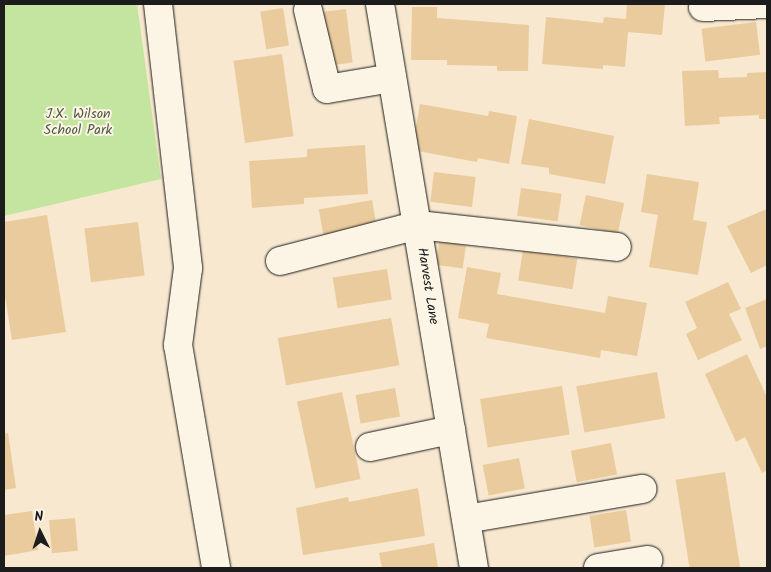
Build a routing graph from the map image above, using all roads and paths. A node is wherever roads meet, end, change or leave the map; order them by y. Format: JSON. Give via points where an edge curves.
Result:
{"nodes":[{"id":1,"x":158,"y":4,"type":"edge"},
{"id":2,"x":380,"y":4,"type":"edge"},
{"id":3,"x":767,"y":4,"type":"edge"},
{"id":4,"x":703,"y":7,"type":"dead end"},
{"id":5,"x":308,"y":10,"type":"dead end"},
{"id":6,"x":392,"y":78,"type":"junction"},
{"id":7,"x":418,"y":225,"type":"junction"},
{"id":8,"x":618,"y":247,"type":"dead end"},
{"id":9,"x":280,"y":260,"type":"dead end"},
{"id":10,"x":451,"y":430,"type":"junction"},
{"id":11,"x":370,"y":447,"type":"dead end"},
{"id":12,"x":642,"y":489,"type":"dead end"},
{"id":13,"x":466,"y":519,"type":"junction"},
{"id":14,"x":648,"y":560,"type":"dead end"},
{"id":15,"x":216,"y":568,"type":"edge"},
{"id":16,"x":474,"y":568,"type":"edge"},
{"id":17,"x":598,"y":568,"type":"edge"}],
"edges":[{"from":1,"to":15,"type":"street","via":[[188,268],[178,345]]},
{"from":2,"to":6,"type":"street","name":"Harvest Lane"},
{"from":3,"to":4,"type":"street"},
{"from":5,"to":6,"type":"street","via":[[327,89]]},
{"from":6,"to":7,"type":"street","name":"Harvest Lane"},
{"from":7,"to":8,"type":"street"},
{"from":7,"to":9,"type":"street"},
{"from":7,"to":10,"type":"street","name":"Harvest Lane"},
{"from":10,"to":11,"type":"street"},
{"from":10,"to":13,"type":"street","name":"Harvest Lane"},
{"from":12,"to":13,"type":"street"},
{"from":13,"to":16,"type":"street","name":"Harvest Lane"},
{"from":14,"to":17,"type":"street"}]}
